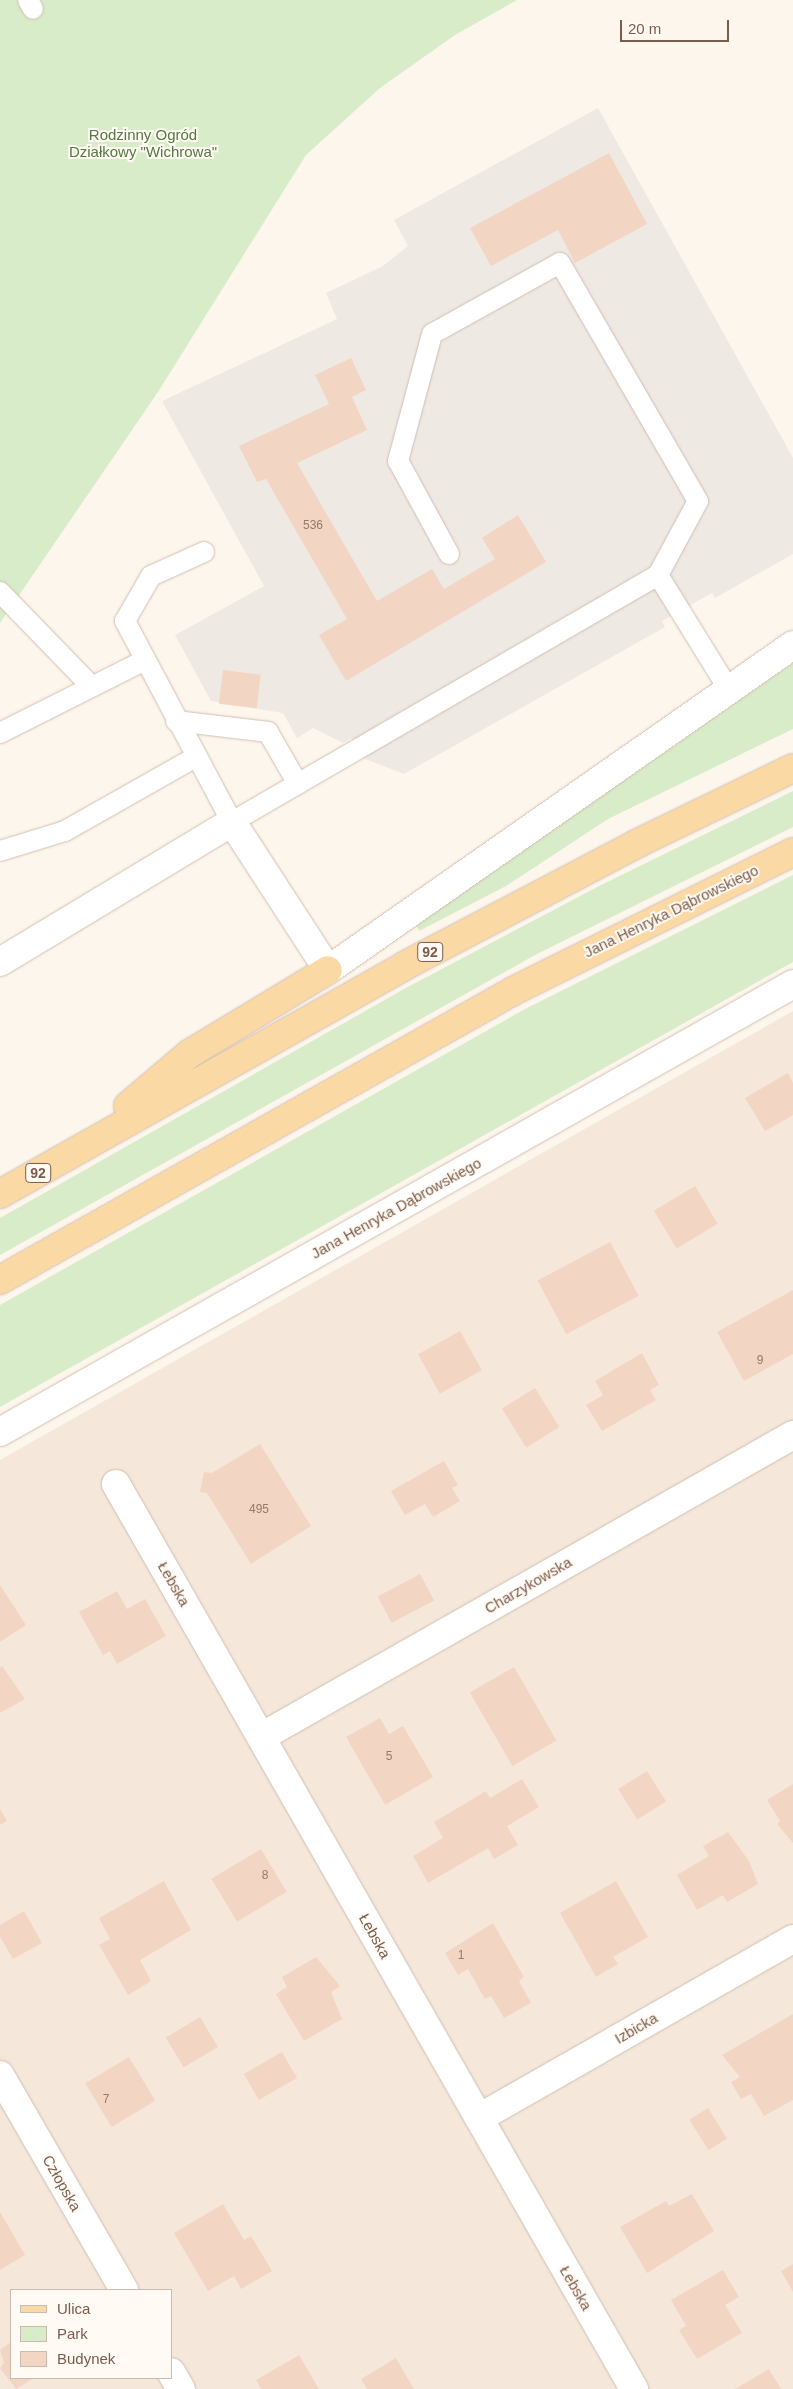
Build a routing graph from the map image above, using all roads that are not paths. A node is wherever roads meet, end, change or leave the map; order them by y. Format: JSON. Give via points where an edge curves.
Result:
{"nodes":[{"id":1,"x":204,"y":552,"type":"dead end"},
{"id":2,"x":450,"y":554,"type":"dead end"},
{"id":3,"x":658,"y":575,"type":"junction"},
{"id":4,"x":0,"y":592,"type":"edge"},
{"id":5,"x":793,"y":645,"type":"edge"},
{"id":6,"x":143,"y":661,"type":"junction"},
{"id":7,"x":91,"y":686,"type":"junction"},
{"id":8,"x":729,"y":690,"type":"junction"},
{"id":9,"x":176,"y":721,"type":"junction"},
{"id":10,"x":4,"y":728,"type":"edge"},
{"id":11,"x":196,"y":757,"type":"junction"},
{"id":12,"x":793,"y":768,"type":"edge"},
{"id":13,"x":298,"y":784,"type":"junction"},
{"id":14,"x":232,"y":822,"type":"junction"},
{"id":15,"x":0,"y":851,"type":"edge"},
{"id":16,"x":793,"y":852,"type":"edge"},
{"id":17,"x":0,"y":962,"type":"edge"},
{"id":18,"x":328,"y":970,"type":"junction"},
{"id":19,"x":793,"y":984,"type":"edge"},
{"id":20,"x":75,"y":1151,"type":"junction"},
{"id":21,"x":0,"y":1194,"type":"edge"},
{"id":22,"x":0,"y":1280,"type":"edge"},
{"id":23,"x":0,"y":1432,"type":"edge"},
{"id":24,"x":793,"y":1435,"type":"edge"},
{"id":25,"x":116,"y":1484,"type":"dead end"},
{"id":26,"x":263,"y":1736,"type":"junction"},
{"id":27,"x":793,"y":1939,"type":"edge"},
{"id":28,"x":0,"y":2075,"type":"edge"},
{"id":29,"x":480,"y":2118,"type":"junction"},
{"id":30,"x":123,"y":2289,"type":"edge"},
{"id":31,"x":172,"y":2374,"type":"edge"},
{"id":32,"x":181,"y":2389,"type":"edge"},
{"id":33,"x":634,"y":2389,"type":"edge"}],
"edges":[{"from":1,"to":6,"type":"lane","via":[[151,576],[125,621]]},
{"from":2,"to":3,"type":"lane","via":[[398,461],[432,334],[560,263],[698,500]]},
{"from":3,"to":8,"type":"lane"},
{"from":3,"to":13,"type":"lane"},
{"from":4,"to":7,"type":"lane"},
{"from":5,"to":8,"type":"street"},
{"from":6,"to":7,"type":"lane"},
{"from":6,"to":9,"type":"lane"},
{"from":7,"to":10,"type":"lane"},
{"from":8,"to":18,"type":"street"},
{"from":9,"to":11,"type":"lane"},
{"from":9,"to":13,"type":"lane","via":[[268,732]]},
{"from":11,"to":14,"type":"lane"},
{"from":11,"to":15,"type":"lane","via":[[65,831]]},
{"from":12,"to":20,"type":"main road","number":"92","via":[[636,844],[406,965]]},
{"from":13,"to":14,"type":"lane"},
{"from":14,"to":17,"type":"street"},
{"from":14,"to":18,"type":"street"},
{"from":16,"to":22,"type":"main road","name":"Jana Henryka Dąbrowskiego","via":[[515,990]]},
{"from":18,"to":20,"type":"main road","via":[[189,1054]]},
{"from":19,"to":23,"type":"street","name":"Jana Henryka Dąbrowskiego"},
{"from":20,"to":21,"type":"main road","number":"92"},
{"from":24,"to":26,"type":"street","name":"Charzykowska"},
{"from":25,"to":26,"type":"street","name":"Łebska"},
{"from":26,"to":29,"type":"street","name":"Łebska"},
{"from":27,"to":29,"type":"street","name":"Izbicka"},
{"from":28,"to":30,"type":"street","name":"Człopska"},
{"from":29,"to":33,"type":"street","name":"Łebska"},
{"from":31,"to":32,"type":"street"}]}
